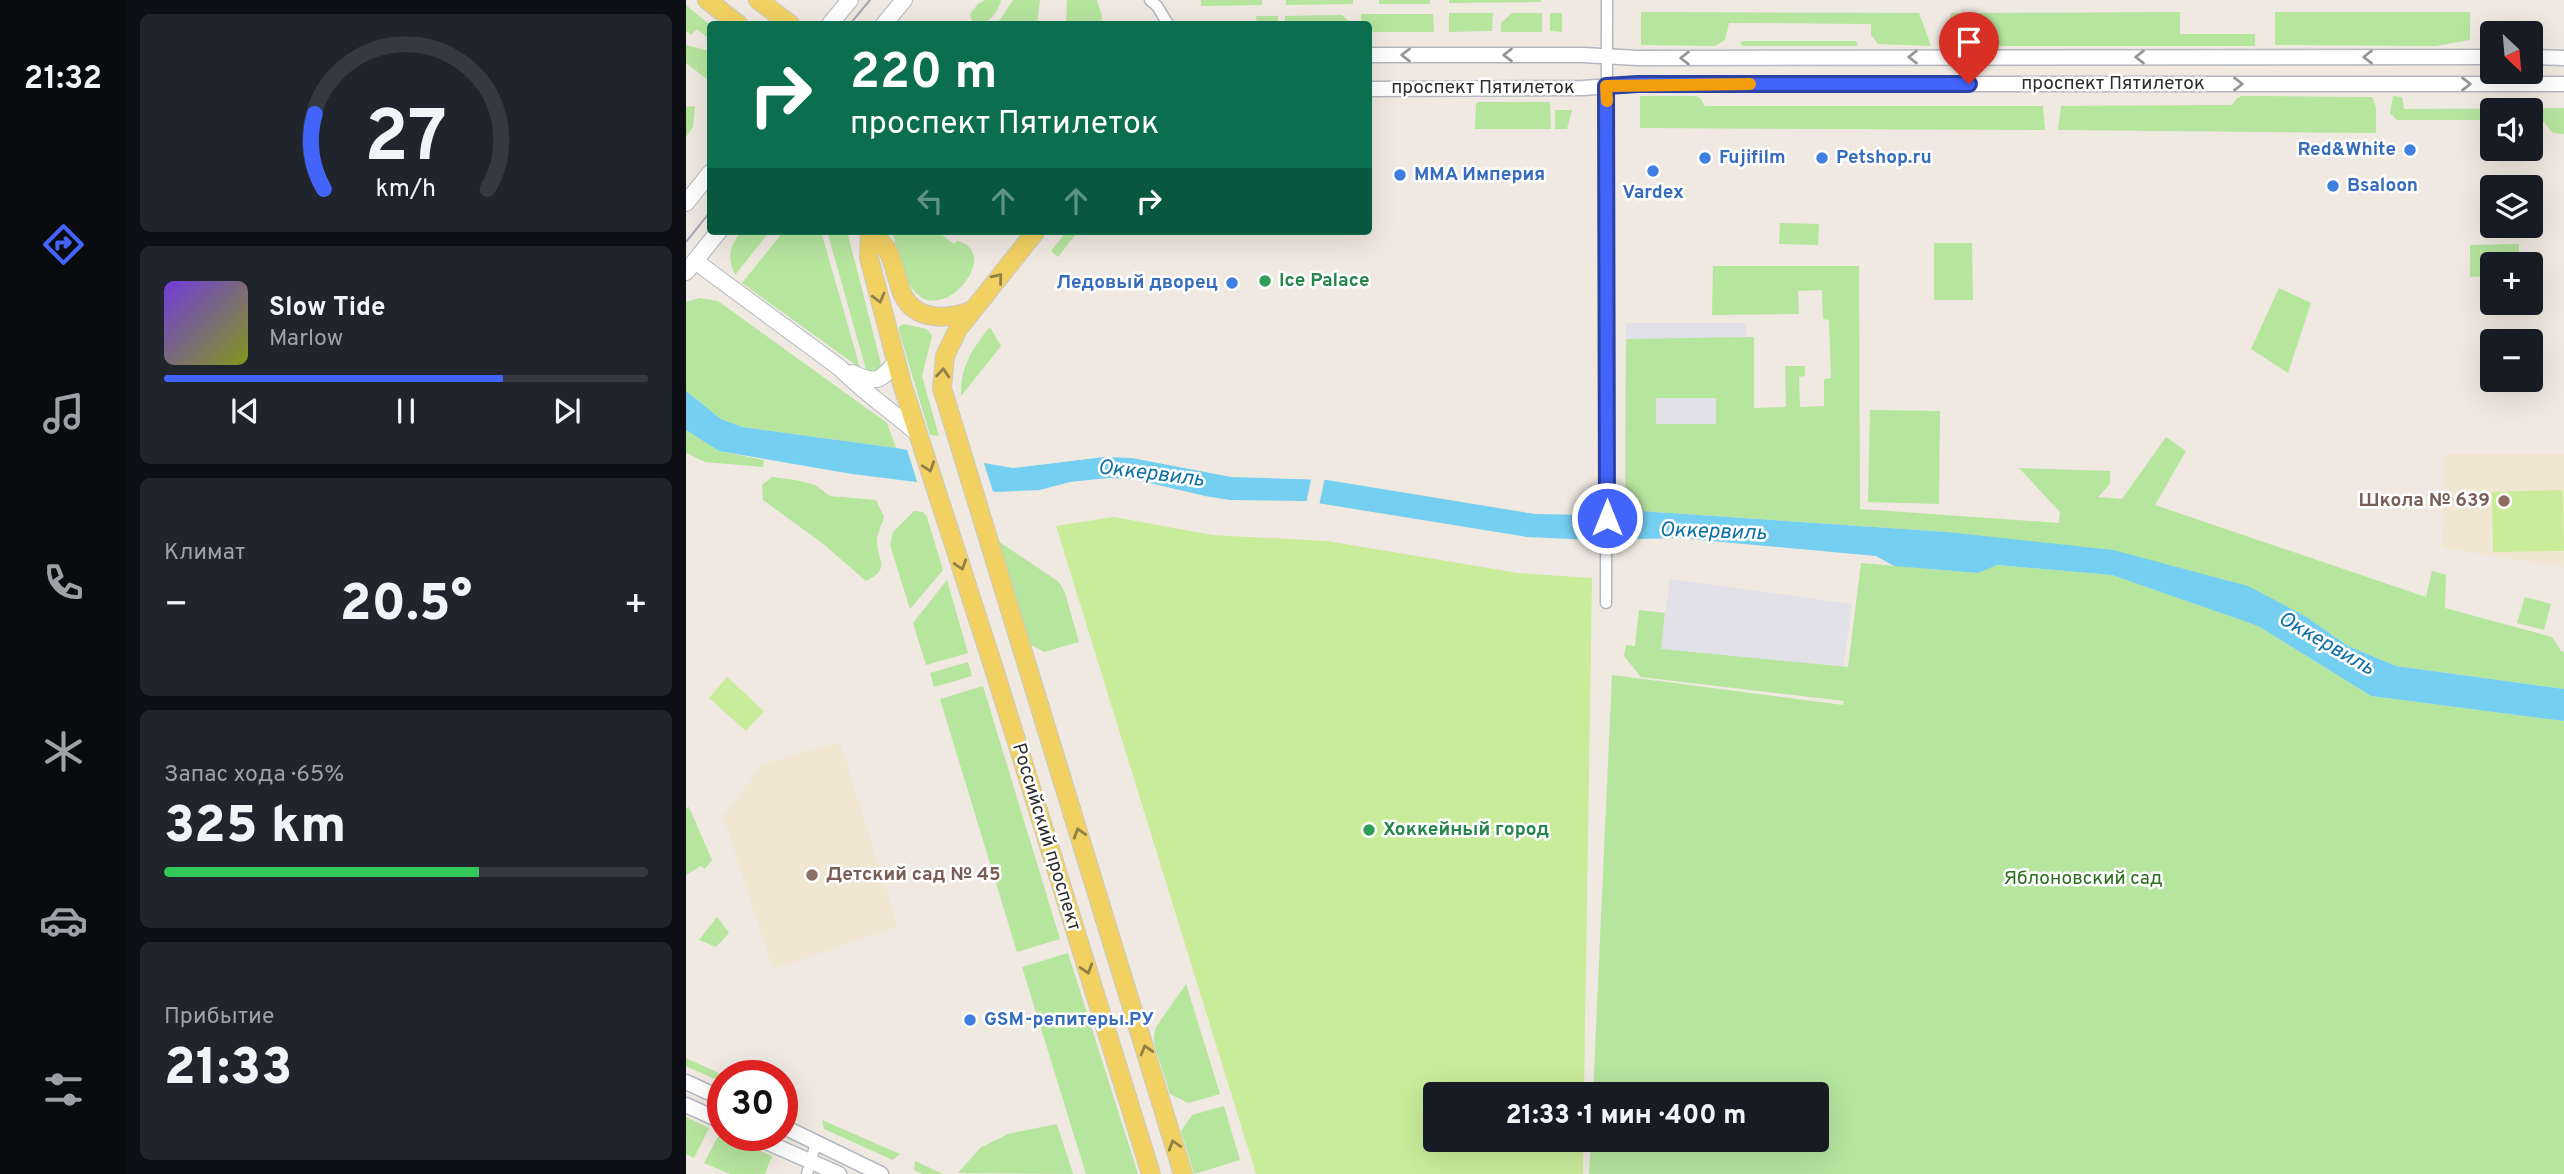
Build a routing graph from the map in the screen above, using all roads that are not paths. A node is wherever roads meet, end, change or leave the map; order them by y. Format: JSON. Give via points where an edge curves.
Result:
{"nodes":[{"id":1,"x":707,"y":0,"type":"edge"},
{"id":2,"x":758,"y":0,"type":"edge"},
{"id":3,"x":850,"y":0,"type":"edge"},
{"id":4,"x":1150,"y":0,"type":"edge"},
{"id":5,"x":1606,"y":0,"type":"edge"},
{"id":6,"x":734,"y":21,"type":"edge"},
{"id":7,"x":786,"y":21,"type":"edge"},
{"id":8,"x":832,"y":21,"type":"edge"},
{"id":9,"x":1166,"y":21,"type":"edge"},
{"id":10,"x":1372,"y":55,"type":"edge"},
{"id":11,"x":1606,"y":57,"type":"junction"},
{"id":12,"x":2480,"y":57,"type":"edge"},
{"id":13,"x":2543,"y":57,"type":"edge"},
{"id":14,"x":2564,"y":58,"type":"edge"},
{"id":15,"x":2564,"y":84,"type":"edge"},
{"id":16,"x":1606,"y":86,"type":"junction"},
{"id":17,"x":1372,"y":89,"type":"edge"},
{"id":18,"x":707,"y":177,"type":"edge"},
{"id":19,"x":686,"y":204,"type":"edge"},
{"id":20,"x":716,"y":235,"type":"edge"},
{"id":21,"x":871,"y":235,"type":"edge"},
{"id":22,"x":874,"y":235,"type":"edge"},
{"id":23,"x":1033,"y":235,"type":"edge"},
{"id":24,"x":691,"y":266,"type":"edge"},
{"id":25,"x":971,"y":310,"type":"junction"},
{"id":26,"x":896,"y":362,"type":"junction"},
{"id":27,"x":840,"y":368,"type":"junction"},
{"id":28,"x":918,"y":434,"type":"junction"},
{"id":29,"x":1605,"y":603,"type":"dead end"},
{"id":30,"x":686,"y":1082,"type":"edge"},
{"id":31,"x":707,"y":1092,"type":"edge"},
{"id":32,"x":686,"y":1105,"type":"edge"},
{"id":33,"x":707,"y":1115,"type":"edge"},
{"id":34,"x":798,"y":1134,"type":"edge"},
{"id":35,"x":816,"y":1143,"type":"junction"},
{"id":36,"x":780,"y":1151,"type":"edge"},
{"id":37,"x":808,"y":1167,"type":"edge"},
{"id":38,"x":839,"y":1174,"type":"edge"},
{"id":39,"x":881,"y":1174,"type":"edge"},
{"id":40,"x":1151,"y":1174,"type":"edge"},
{"id":41,"x":1183,"y":1174,"type":"edge"}],
"edges":[{"from":1,"to":6,"type":"main road"},
{"from":2,"to":7,"type":"main road"},
{"from":3,"to":8,"type":"main road"},
{"from":4,"to":9,"type":"street"},
{"from":5,"to":11,"type":"street"},
{"from":11,"to":10,"type":"street","name":"проспект Пятилеток","one_way":true},
{"from":12,"to":11,"type":"street","name":"проспект Пятилеток","one_way":true},
{"from":11,"to":16,"type":"street"},
{"from":13,"to":14,"type":"street"},
{"from":16,"to":15,"type":"street","name":"проспект Пятилеток","one_way":true},
{"from":16,"to":17,"type":"street","name":"проспект Пятилеток"},
{"from":16,"to":29,"type":"street"},
{"from":18,"to":19,"type":"main road"},
{"from":20,"to":24,"type":"main road"},
{"from":21,"to":26,"type":"main road","one_way":true,"via":[[869,258]]},
{"from":22,"to":25,"type":"main road","via":[[889,253],[909,304],[924,314],[945,318]]},
{"from":25,"to":23,"type":"main road","one_way":true},
{"from":24,"to":27,"type":"main road"},
{"from":41,"to":25,"type":"main road","name":"Российский проспект","one_way":true,"via":[[942,388],[942,369],[951,342]]},
{"from":26,"to":27,"type":"main road","via":[[884,376],[873,380]]},
{"from":26,"to":28,"type":"main road"},
{"from":27,"to":28,"type":"main road"},
{"from":28,"to":40,"type":"main road","name":"Российский проспект","one_way":true},
{"from":30,"to":31,"type":"street"},
{"from":32,"to":33,"type":"street"},
{"from":34,"to":35,"type":"street"},
{"from":35,"to":37,"type":"street"},
{"from":35,"to":39,"type":"street"},
{"from":36,"to":37,"type":"street"},
{"from":37,"to":38,"type":"street"}]}
